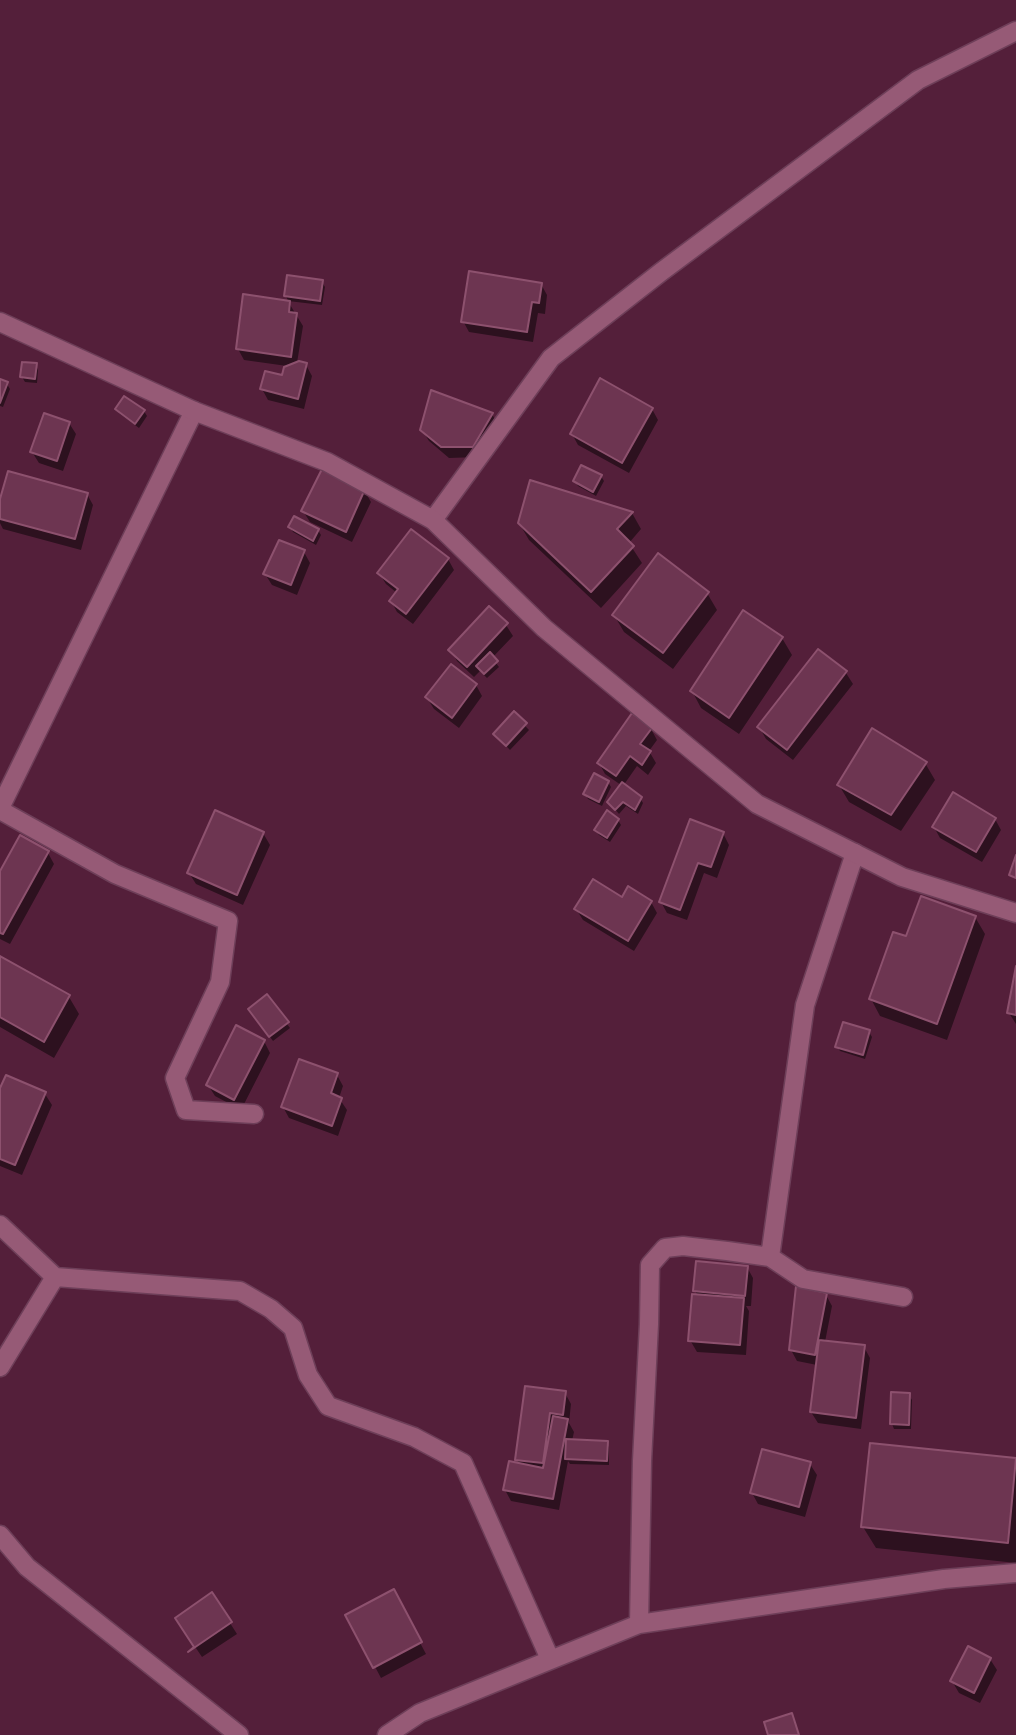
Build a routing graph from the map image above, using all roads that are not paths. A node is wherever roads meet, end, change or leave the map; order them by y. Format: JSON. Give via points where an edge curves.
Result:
{"nodes":[{"id":1,"x":1016,"y":31,"type":"edge"},
{"id":2,"x":0,"y":322,"type":"edge"},
{"id":3,"x":194,"y":411,"type":"junction"},
{"id":4,"x":433,"y":520,"type":"junction"},
{"id":5,"x":0,"y":809,"type":"edge"},
{"id":6,"x":855,"y":853,"type":"junction"},
{"id":7,"x":1016,"y":913,"type":"edge"},
{"id":8,"x":254,"y":1114,"type":"dead end"},
{"id":9,"x":0,"y":1224,"type":"edge"},
{"id":10,"x":770,"y":1257,"type":"junction"},
{"id":11,"x":55,"y":1277,"type":"junction"},
{"id":12,"x":903,"y":1297,"type":"dead end"},
{"id":13,"x":0,"y":1367,"type":"edge"},
{"id":14,"x":0,"y":1535,"type":"edge"},
{"id":15,"x":1016,"y":1573,"type":"edge"},
{"id":16,"x":639,"y":1624,"type":"junction"},
{"id":17,"x":550,"y":1660,"type":"junction"},
{"id":18,"x":239,"y":1735,"type":"edge"},
{"id":19,"x":387,"y":1735,"type":"edge"}],
"edges":[{"from":1,"to":4,"type":"street","via":[[918,80],[551,358]]},
{"from":2,"to":3,"type":"street"},
{"from":3,"to":4,"type":"street","via":[[327,462]]},
{"from":3,"to":5,"type":"street"},
{"from":4,"to":6,"type":"street","via":[[544,628],[757,804]]},
{"from":5,"to":8,"type":"street","via":[[114,874],[228,921],[220,982],[175,1078],[186,1110]]},
{"from":6,"to":7,"type":"street","via":[[902,877]]},
{"from":6,"to":10,"type":"street","via":[[805,1005]]},
{"from":9,"to":11,"type":"street"},
{"from":10,"to":12,"type":"street","via":[[803,1279]]},
{"from":10,"to":16,"type":"street","via":[[683,1246],[665,1248],[650,1265]]},
{"from":11,"to":13,"type":"street"},
{"from":11,"to":17,"type":"street","via":[[240,1291],[271,1309],[293,1328],[308,1376],[328,1406],[414,1437],[463,1463]]},
{"from":14,"to":18,"type":"street","via":[[27,1567]]},
{"from":15,"to":16,"type":"street","via":[[944,1579]]},
{"from":16,"to":17,"type":"street"},
{"from":17,"to":19,"type":"street","via":[[419,1713]]}]}
